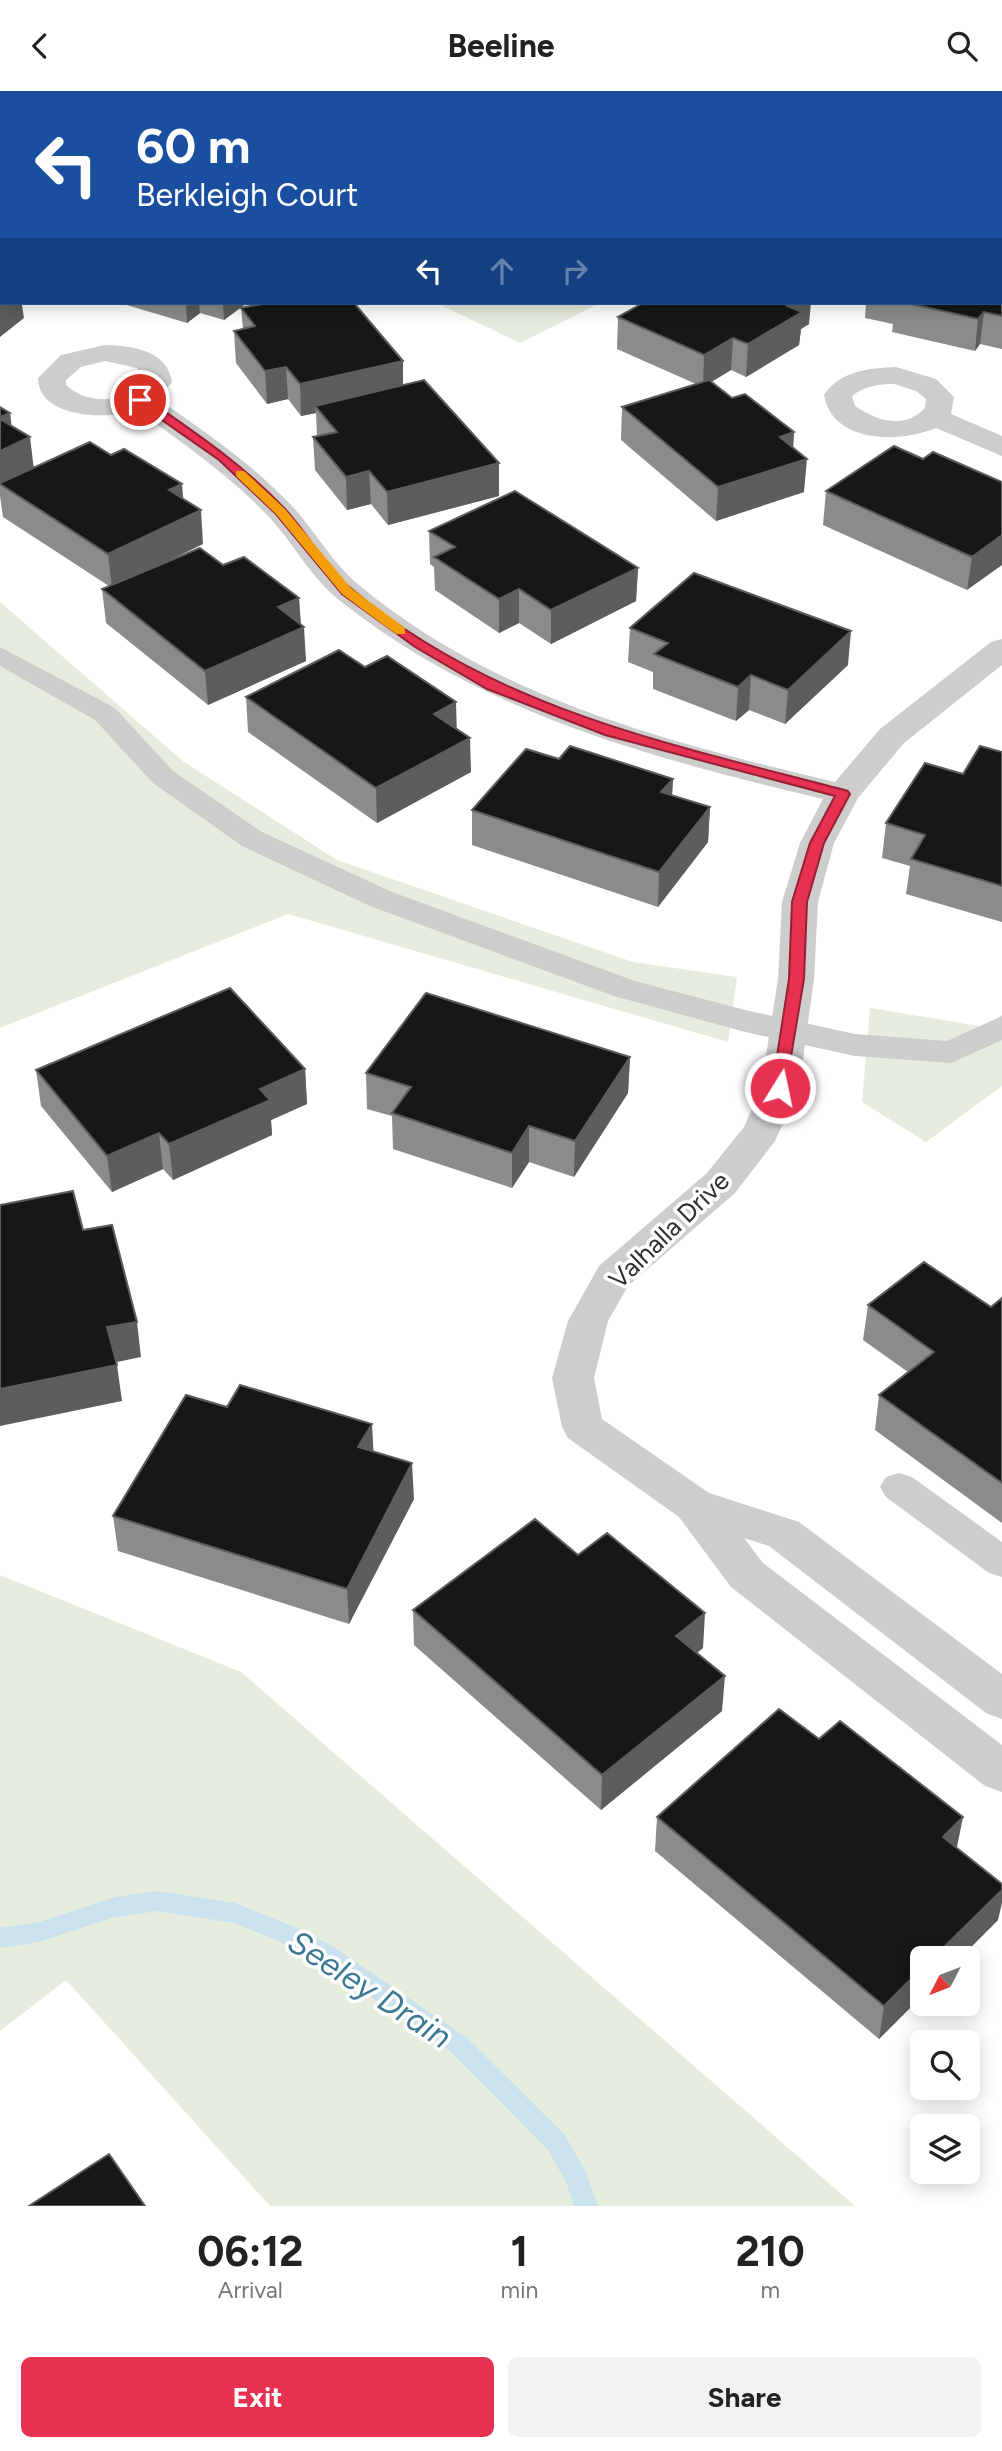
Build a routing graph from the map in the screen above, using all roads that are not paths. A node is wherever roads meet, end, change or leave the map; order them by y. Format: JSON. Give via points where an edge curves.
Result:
{"nodes":[{"id":1,"x":140,"y":400,"type":"dead end"},
{"id":2,"x":937,"y":418,"type":"dead end"},
{"id":3,"x":1002,"y":447,"type":"edge"},
{"id":4,"x":1002,"y":649,"type":"edge"},
{"id":5,"x":0,"y":655,"type":"edge"},
{"id":6,"x":843,"y":794,"type":"junction"},
{"id":7,"x":1002,"y":1027,"type":"edge"},
{"id":8,"x":790,"y":1031,"type":"junction"},
{"id":9,"x":900,"y":1487,"type":"dead end"},
{"id":10,"x":694,"y":1505,"type":"junction"},
{"id":11,"x":1002,"y":1562,"type":"edge"},
{"id":12,"x":1002,"y":1700,"type":"edge"},
{"id":13,"x":1002,"y":1772,"type":"edge"}],
"edges":[{"from":1,"to":6,"type":"street","via":[[223,457],[280,511],[346,591],[419,645],[491,686],[610,732]]},
{"from":2,"to":3,"type":"street"},
{"from":4,"to":6,"type":"street","name":"Valhalla Drive","via":[[892,736]]},
{"from":5,"to":8,"type":"lane","via":[[105,714],[163,777],[264,845],[382,899],[625,989]]},
{"from":6,"to":8,"type":"street","name":"Valhalla Drive","via":[[817,843],[800,902]]},
{"from":7,"to":8,"type":"lane","via":[[951,1052],[855,1045]]},
{"from":8,"to":10,"type":"street","name":"Valhalla Drive","via":[[780,1088],[761,1132],[722,1183],[613,1276],[588,1321],[573,1378],[583,1427]]},
{"from":9,"to":11,"type":"lane"},
{"from":10,"to":12,"type":"street","name":"Valhalla Drive","via":[[784,1534]]},
{"from":10,"to":13,"type":"street","name":"Valhalla Drive","via":[[747,1574]]}]}
